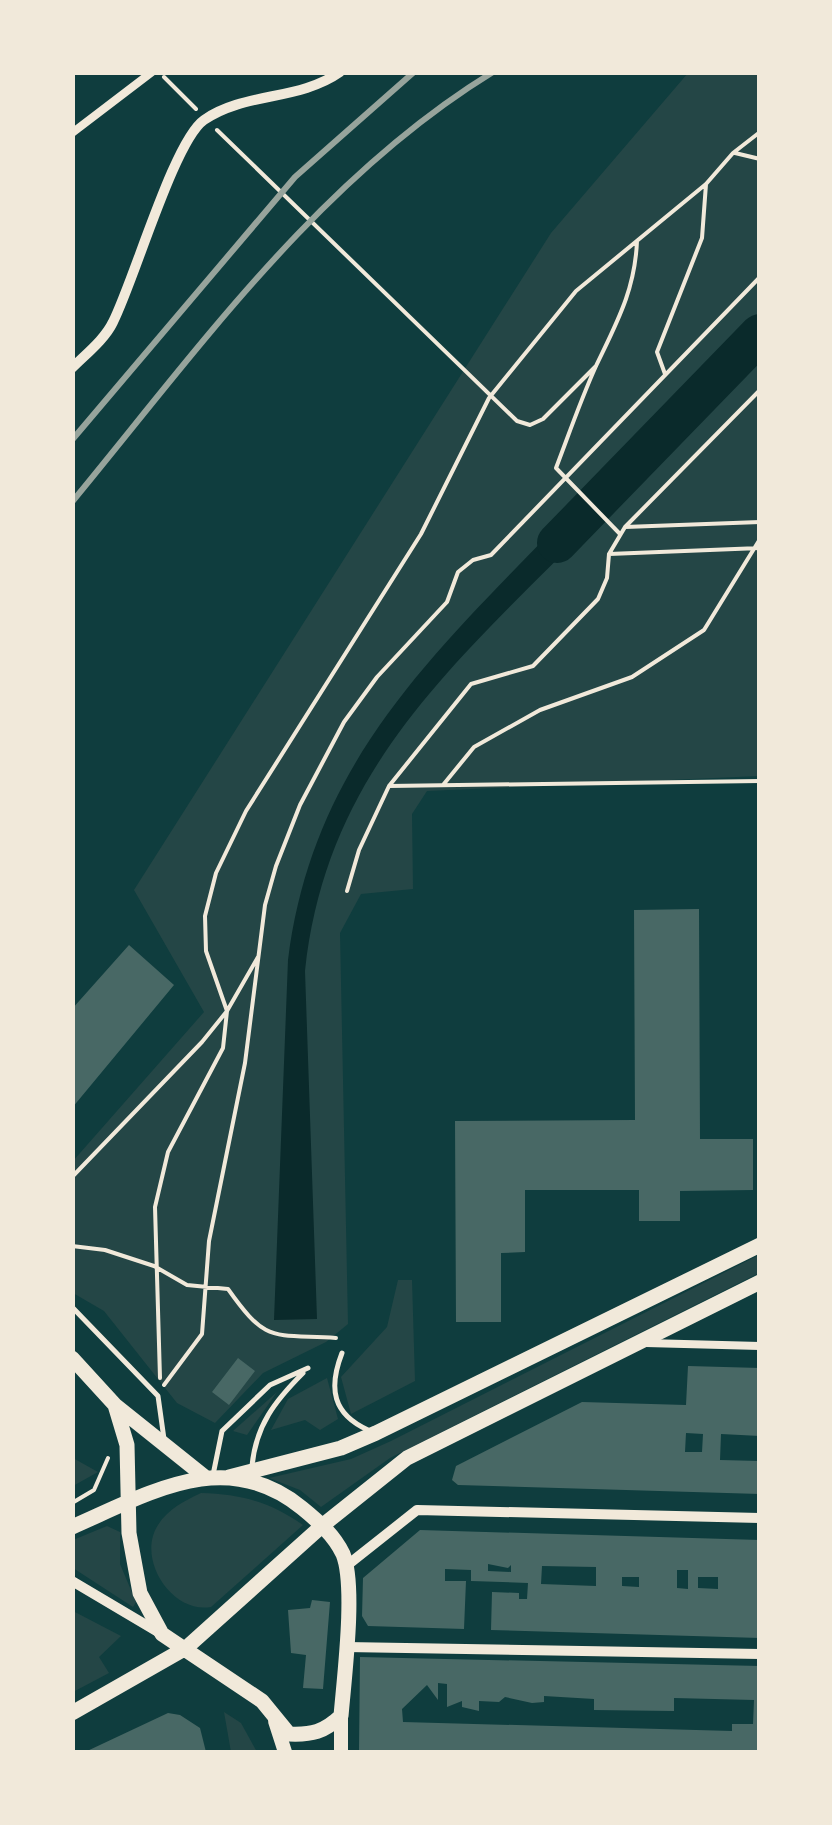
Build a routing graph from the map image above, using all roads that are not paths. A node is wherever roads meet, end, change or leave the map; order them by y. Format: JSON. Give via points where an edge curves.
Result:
{"nodes":[{"id":1,"x":155,"y":72,"type":"edge"},
{"id":2,"x":340,"y":72,"type":"edge"},
{"id":3,"x":72,"y":133,"type":"edge"},
{"id":4,"x":72,"y":368,"type":"edge"},
{"id":5,"x":760,"y":1245,"type":"edge"},
{"id":6,"x":760,"y":1282,"type":"edge"},
{"id":7,"x":72,"y":1307,"type":"edge"},
{"id":8,"x":642,"y":1343,"type":"junction"},
{"id":9,"x":760,"y":1346,"type":"edge"},
{"id":10,"x":342,"y":1353,"type":"dead end"},
{"id":11,"x":72,"y":1358,"type":"edge"},
{"id":12,"x":115,"y":1405,"type":"junction"},
{"id":13,"x":376,"y":1433,"type":"junction"},
{"id":14,"x":165,"y":1442,"type":"junction"},
{"id":15,"x":253,"y":1476,"type":"junction"},
{"id":16,"x":216,"y":1477,"type":"junction"},
{"id":17,"x":127,"y":1504,"type":"junction"},
{"id":18,"x":760,"y":1518,"type":"edge"},
{"id":19,"x":323,"y":1526,"type":"junction"},
{"id":20,"x":72,"y":1527,"type":"edge"},
{"id":21,"x":346,"y":1567,"type":"junction"},
{"id":22,"x":72,"y":1582,"type":"edge"},
{"id":23,"x":162,"y":1634,"type":"junction"},
{"id":24,"x":346,"y":1646,"type":"junction"},
{"id":25,"x":186,"y":1648,"type":"junction"},
{"id":26,"x":760,"y":1654,"type":"edge"},
{"id":27,"x":72,"y":1713,"type":"edge"},
{"id":28,"x":341,"y":1716,"type":"junction"},
{"id":29,"x":275,"y":1721,"type":"junction"},
{"id":30,"x":285,"y":1752,"type":"edge"},
{"id":31,"x":341,"y":1752,"type":"edge"}],
"edges":[{"from":1,"to":3,"type":"street"},
{"from":2,"to":4,"type":"street","via":[[312,89],[200,122],[111,327]]},
{"from":5,"to":13,"type":"main road"},
{"from":6,"to":8,"type":"main road"},
{"from":7,"to":14,"type":"lane","via":[[158,1396]]},
{"from":8,"to":9,"type":"street"},
{"from":8,"to":19,"type":"main road","via":[[407,1458]]},
{"from":10,"to":13,"type":"lane","via":[[334,1372],[336,1406],[348,1421]]},
{"from":11,"to":12,"type":"main road"},
{"from":12,"to":14,"type":"main road"},
{"from":12,"to":17,"type":"main road","via":[[127,1445]]},
{"from":13,"to":15,"type":"main road"},
{"from":14,"to":16,"type":"main road"},
{"from":15,"to":16,"type":"main road"},
{"from":15,"to":16,"type":"lane","via":[[255,1438],[274,1402],[308,1368],[270,1386],[222,1432]]},
{"from":15,"to":19,"type":"main road"},
{"from":16,"to":17,"type":"main road"},
{"from":17,"to":20,"type":"main road"},
{"from":17,"to":23,"type":"main road","via":[[132,1564]]},
{"from":18,"to":21,"type":"street","via":[[417,1510]]},
{"from":19,"to":21,"type":"main road"},
{"from":19,"to":25,"type":"main road"},
{"from":21,"to":24,"type":"main road"},
{"from":22,"to":23,"type":"street"},
{"from":23,"to":25,"type":"main road"},
{"from":24,"to":26,"type":"street"},
{"from":24,"to":28,"type":"main road"},
{"from":25,"to":27,"type":"main road"},
{"from":25,"to":29,"type":"main road","via":[[262,1701]]},
{"from":28,"to":29,"type":"main road","via":[[309,1735],[289,1734]]},
{"from":28,"to":31,"type":"street"},
{"from":29,"to":30,"type":"street"}]}
